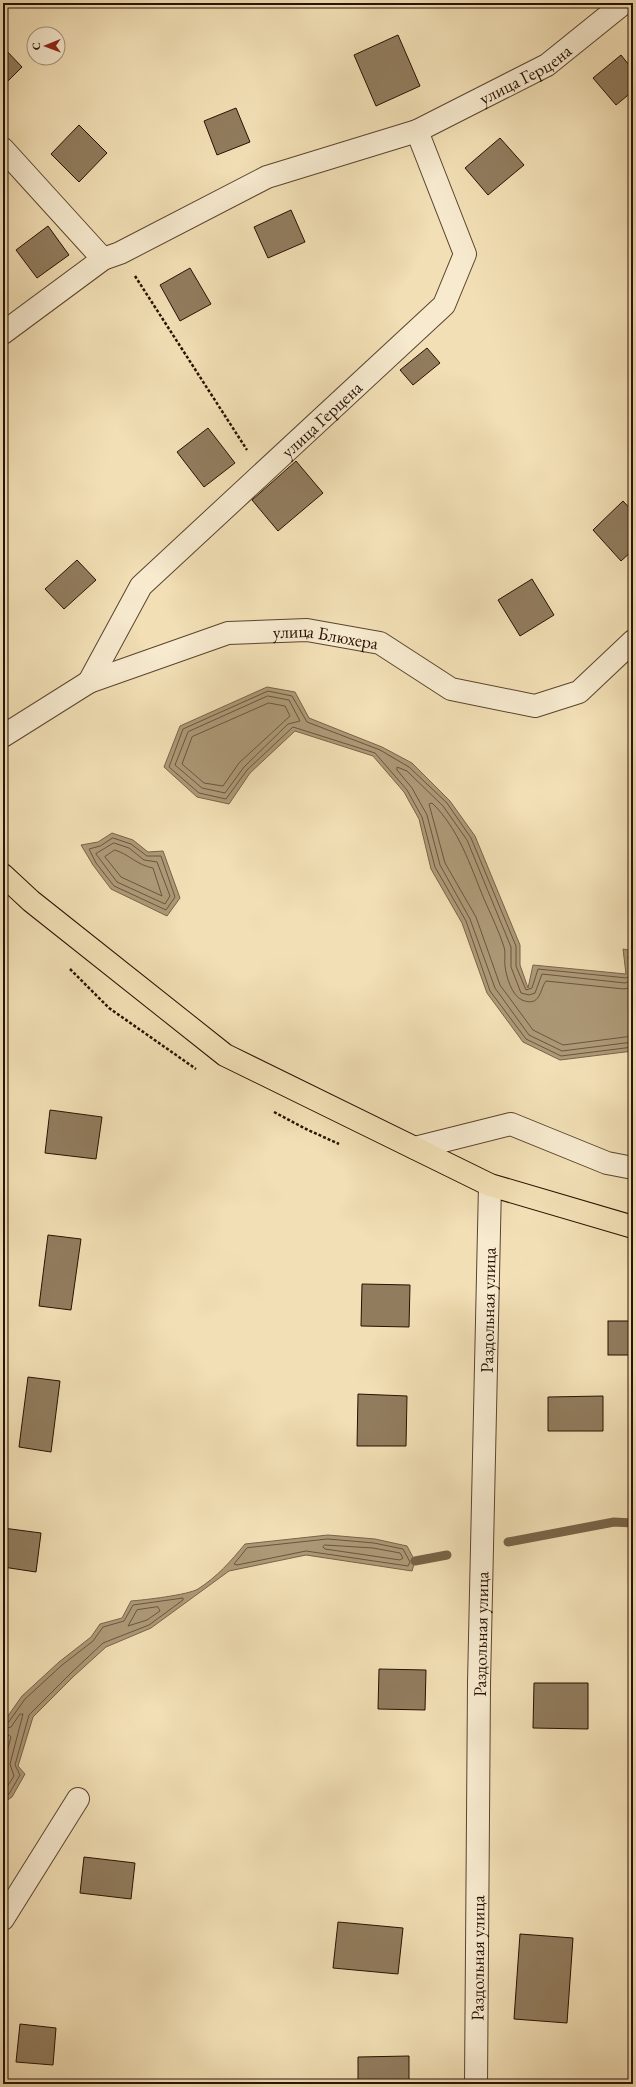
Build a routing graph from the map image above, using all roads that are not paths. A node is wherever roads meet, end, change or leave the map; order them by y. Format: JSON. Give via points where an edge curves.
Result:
{"nodes":[{"id":1,"x":624,"y":3,"type":"edge"},
{"id":2,"x":418,"y":131,"type":"junction"},
{"id":3,"x":3,"y":149,"type":"edge"},
{"id":4,"x":112,"y":256,"type":"junction"},
{"id":5,"x":3,"y":333,"type":"edge"},
{"id":6,"x":633,"y":641,"type":"edge"},
{"id":7,"x":89,"y":682,"type":"junction"},
{"id":8,"x":3,"y":736,"type":"edge"},
{"id":9,"x":3,"y":875,"type":"edge"},
{"id":10,"x":415,"y":1148,"type":"junction"},
{"id":11,"x":633,"y":1168,"type":"edge"},
{"id":12,"x":490,"y":1185,"type":"junction"},
{"id":13,"x":633,"y":1227,"type":"edge"},
{"id":14,"x":78,"y":1799,"type":"dead end"},
{"id":15,"x":3,"y":1918,"type":"edge"},
{"id":16,"x":476,"y":2084,"type":"edge"}],
"edges":[{"from":1,"to":2,"type":"street","name":"улица Герцена","via":[[547,65]]},
{"from":2,"to":4,"type":"street","name":"улица Герцена","via":[[267,177]]},
{"from":2,"to":7,"type":"street","name":"улица Герцена","via":[[465,254],[444,305],[140,586]]},
{"from":3,"to":4,"type":"street"},
{"from":4,"to":5,"type":"street","name":"улица Герцена"},
{"from":6,"to":7,"type":"street","name":"улица Блюхера","via":[[579,692],[535,706],[451,689],[380,642],[307,630],[228,634]]},
{"from":7,"to":8,"type":"street","name":"улица Блюхера"},
{"from":9,"to":10,"type":"main road","via":[[31,901],[225,1055]]},
{"from":10,"to":11,"type":"street","via":[[511,1124],[607,1163]]},
{"from":10,"to":12,"type":"main road"},
{"from":12,"to":13,"type":"main road"},
{"from":12,"to":16,"type":"street","name":"Раздольная улица","via":[[479,1683]]},
{"from":14,"to":15,"type":"street"}]}
